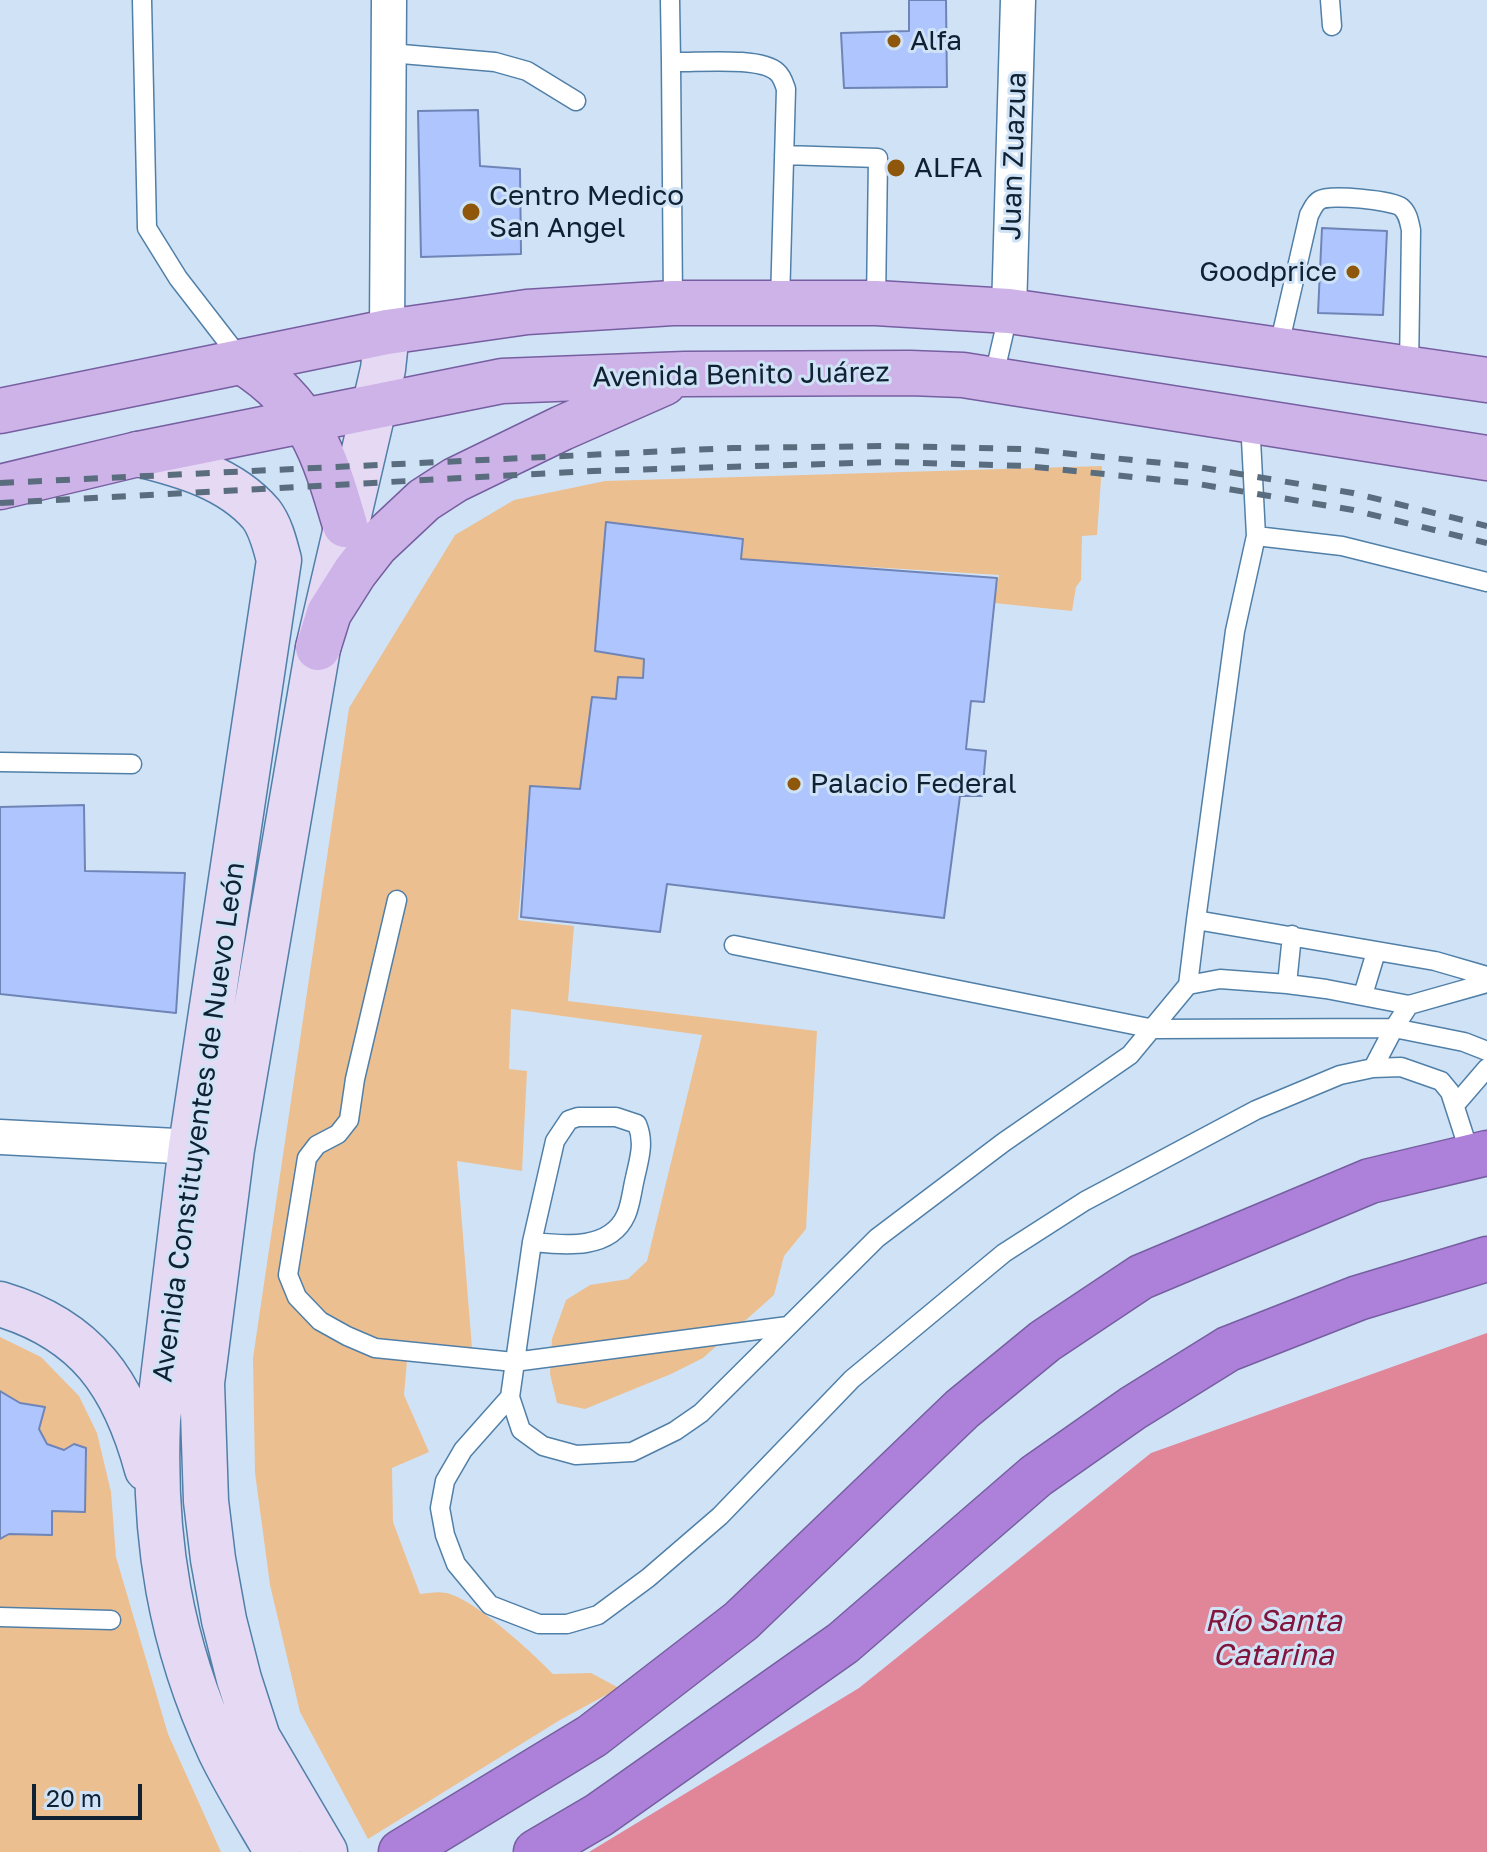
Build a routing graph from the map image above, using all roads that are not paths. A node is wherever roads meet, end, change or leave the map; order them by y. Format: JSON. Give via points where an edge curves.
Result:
{"nodes":[{"id":1,"x":142,"y":0,"type":"edge"},
{"id":2,"x":389,"y":0,"type":"edge"},
{"id":3,"x":670,"y":0,"type":"edge"},
{"id":4,"x":1018,"y":0,"type":"edge"},
{"id":5,"x":1330,"y":0,"type":"edge"},
{"id":6,"x":1332,"y":26,"type":"dead end"},
{"id":7,"x":390,"y":53,"type":"junction"},
{"id":8,"x":671,"y":62,"type":"junction"},
{"id":9,"x":576,"y":101,"type":"dead end"},
{"id":10,"x":784,"y":155,"type":"junction"},
{"id":11,"x":780,"y":302,"type":"junction"},
{"id":12,"x":673,"y":303,"type":"junction"},
{"id":13,"x":876,"y":303,"type":"junction"},
{"id":14,"x":1009,"y":311,"type":"junction"},
{"id":15,"x":387,"y":332,"type":"junction"},
{"id":16,"x":1278,"y":350,"type":"junction"},
{"id":17,"x":244,"y":363,"type":"junction"},
{"id":18,"x":1409,"y":369,"type":"junction"},
{"id":19,"x":685,"y":374,"type":"junction"},
{"id":20,"x":993,"y":380,"type":"junction"},
{"id":21,"x":1487,"y":380,"type":"edge"},
{"id":22,"x":375,"y":405,"type":"junction"},
{"id":23,"x":0,"y":411,"type":"edge"},
{"id":24,"x":1250,"y":420,"type":"junction"},
{"id":25,"x":307,"y":422,"type":"junction"},
{"id":26,"x":138,"y":454,"type":"junction"},
{"id":27,"x":1487,"y":458,"type":"edge"},
{"id":28,"x":0,"y":487,"type":"edge"},
{"id":29,"x":345,"y":525,"type":"junction"},
{"id":30,"x":1256,"y":536,"type":"junction"},
{"id":31,"x":1487,"y":582,"type":"edge"},
{"id":32,"x":318,"y":648,"type":"junction"},
{"id":33,"x":0,"y":762,"type":"edge"},
{"id":34,"x":132,"y":764,"type":"dead end"},
{"id":35,"x":397,"y":900,"type":"dead end"},
{"id":36,"x":1196,"y":920,"type":"junction"},
{"id":37,"x":1292,"y":935,"type":"junction"},
{"id":38,"x":734,"y":945,"type":"dead end"},
{"id":39,"x":1376,"y":952,"type":"junction"},
{"id":40,"x":1487,"y":976,"type":"edge"},
{"id":41,"x":1487,"y":983,"type":"edge"},
{"id":42,"x":1287,"y":984,"type":"junction"},
{"id":43,"x":1188,"y":985,"type":"junction"},
{"id":44,"x":1363,"y":995,"type":"junction"},
{"id":45,"x":1409,"y":1005,"type":"junction"},
{"id":46,"x":1394,"y":1028,"type":"junction"},
{"id":47,"x":1154,"y":1029,"type":"junction"},
{"id":48,"x":1487,"y":1051,"type":"edge"},
{"id":49,"x":1373,"y":1068,"type":"junction"},
{"id":50,"x":1487,"y":1068,"type":"edge"},
{"id":51,"x":1456,"y":1104,"type":"junction"},
{"id":52,"x":0,"y":1137,"type":"edge"},
{"id":53,"x":211,"y":1148,"type":"junction"},
{"id":54,"x":1479,"y":1155,"type":"edge"},
{"id":55,"x":532,"y":1242,"type":"junction"},
{"id":56,"x":1487,"y":1259,"type":"edge"},
{"id":57,"x":0,"y":1304,"type":"edge"},
{"id":58,"x":788,"y":1326,"type":"junction"},
{"id":59,"x":514,"y":1362,"type":"junction"},
{"id":60,"x":510,"y":1397,"type":"junction"},
{"id":61,"x":157,"y":1506,"type":"junction"},
{"id":62,"x":0,"y":1617,"type":"edge"},
{"id":63,"x":111,"y":1620,"type":"dead end"},
{"id":64,"x":240,"y":1746,"type":"junction"},
{"id":65,"x":277,"y":1852,"type":"edge"},
{"id":66,"x":325,"y":1852,"type":"edge"},
{"id":67,"x":401,"y":1852,"type":"edge"},
{"id":68,"x":536,"y":1852,"type":"edge"}],
"edges":[{"from":1,"to":17,"type":"lane","via":[[147,228],[178,278]]},
{"from":2,"to":7,"type":"street"},
{"from":3,"to":8,"type":"lane"},
{"from":4,"to":14,"type":"street","name":"Juan Zuazua"},
{"from":5,"to":6,"type":"lane"},
{"from":7,"to":9,"type":"lane","via":[[495,62],[527,71]]},
{"from":7,"to":15,"type":"street"},
{"from":8,"to":10,"type":"lane","via":[[753,63],[779,73],[786,89]]},
{"from":8,"to":12,"type":"lane"},
{"from":10,"to":11,"type":"lane"},
{"from":10,"to":13,"type":"lane","via":[[878,158]]},
{"from":11,"to":12,"type":"main road"},
{"from":11,"to":13,"type":"main road"},
{"from":12,"to":15,"type":"main road","via":[[527,312]]},
{"from":13,"to":14,"type":"main road"},
{"from":14,"to":16,"type":"main road"},
{"from":14,"to":20,"type":"lane"},
{"from":15,"to":17,"type":"main road"},
{"from":15,"to":22,"type":"main road","name":"Avenida Constituyentes de Nuevo León"},
{"from":16,"to":18,"type":"main road"},
{"from":16,"to":18,"type":"lane","via":[[1314,205],[1330,196],[1386,202],[1404,210],[1411,230]]},
{"from":17,"to":23,"type":"main road"},
{"from":17,"to":25,"type":"main road","via":[[269,378]]},
{"from":18,"to":21,"type":"main road"},
{"from":19,"to":20,"type":"main road","name":"Avenida Benito Juárez","via":[[910,373]]},
{"from":19,"to":22,"type":"main road","name":"Avenida Benito Juárez","via":[[502,381]]},
{"from":19,"to":32,"type":"main road","via":[[455,480],[424,500],[355,572],[329,613]]},
{"from":20,"to":24,"type":"main road","name":"Avenida Benito Juárez"},
{"from":22,"to":25,"type":"main road","name":"Avenida Benito Juárez"},
{"from":22,"to":29,"type":"main road","name":"Avenida Constituyentes de Nuevo León"},
{"from":24,"to":27,"type":"main road","name":"Avenida Benito Juárez"},
{"from":24,"to":30,"type":"lane"},
{"from":25,"to":26,"type":"main road","name":"Avenida Benito Juárez"},
{"from":25,"to":29,"type":"main road","via":[[328,466]]},
{"from":26,"to":28,"type":"main road","name":"Avenida Benito Juárez"},
{"from":26,"to":53,"type":"main road","name":"Avenida Constituyentes de Nuevo León","via":[[203,474],[232,490],[261,515],[279,560]]},
{"from":29,"to":32,"type":"main road","name":"Avenida Constituyentes de Nuevo León"},
{"from":30,"to":31,"type":"lane","via":[[1342,546]]},
{"from":30,"to":36,"type":"lane","via":[[1235,631]]},
{"from":32,"to":53,"type":"main road","name":"Avenida Constituyentes de Nuevo León"},
{"from":33,"to":34,"type":"lane"},
{"from":35,"to":59,"type":"lane","via":[[349,1120],[307,1158],[288,1275],[297,1297],[320,1321],[375,1348]]},
{"from":36,"to":37,"type":"lane"},
{"from":36,"to":43,"type":"lane"},
{"from":37,"to":39,"type":"lane"},
{"from":37,"to":42,"type":"lane"},
{"from":38,"to":47,"type":"lane"},
{"from":39,"to":40,"type":"lane"},
{"from":39,"to":44,"type":"lane"},
{"from":41,"to":45,"type":"lane"},
{"from":42,"to":43,"type":"lane","via":[[1220,979]]},
{"from":42,"to":44,"type":"lane"},
{"from":43,"to":47,"type":"lane"},
{"from":44,"to":45,"type":"lane"},
{"from":45,"to":46,"type":"lane"},
{"from":46,"to":47,"type":"lane"},
{"from":46,"to":48,"type":"lane"},
{"from":46,"to":49,"type":"lane"},
{"from":47,"to":58,"type":"lane","via":[[1130,1055],[877,1238]]},
{"from":49,"to":51,"type":"lane","via":[[1401,1067],[1441,1081]]},
{"from":49,"to":60,"type":"lane","via":[[1340,1075],[1256,1110],[1085,1201],[1004,1253],[852,1379],[720,1516],[598,1615],[567,1624],[539,1624],[490,1605],[456,1564],[440,1508],[445,1481],[463,1450]]},
{"from":50,"to":51,"type":"lane"},
{"from":51,"to":54,"type":"lane"},
{"from":52,"to":53,"type":"street"},
{"from":53,"to":61,"type":"main road","name":"Avenida Constituyentes de Nuevo León","via":[[158,1420]]},
{"from":53,"to":64,"type":"main road","name":"Avenida Constituyentes de Nuevo León","via":[[202,1442]]},
{"from":54,"to":67,"type":"highway","via":[[1370,1181],[1141,1277],[1045,1341],[962,1409],[741,1621],[704,1650],[592,1736]]},
{"from":55,"to":55,"type":"lane","via":[[593,1242],[626,1216],[642,1148],[637,1124],[616,1117],[569,1120],[555,1141]]},
{"from":55,"to":59,"type":"lane"},
{"from":56,"to":68,"type":"highway","via":[[1358,1298],[1228,1349],[1133,1408],[1036,1476],[843,1643],[599,1815]]},
{"from":57,"to":61,"type":"main road","via":[[41,1318],[84,1347],[100,1367],[130,1417]]},
{"from":58,"to":59,"type":"lane"},
{"from":58,"to":60,"type":"lane","via":[[701,1413],[632,1452],[576,1455],[543,1446],[521,1430]]},
{"from":59,"to":60,"type":"lane"},
{"from":61,"to":64,"type":"main road","name":"Avenida Constituyentes de Nuevo León","via":[[166,1585],[198,1700]]},
{"from":62,"to":63,"type":"lane"},
{"from":64,"to":65,"type":"main road","name":"Avenida Constituyentes de Nuevo León"},
{"from":64,"to":66,"type":"main road","name":"Avenida Constituyentes de Nuevo León"}]}
